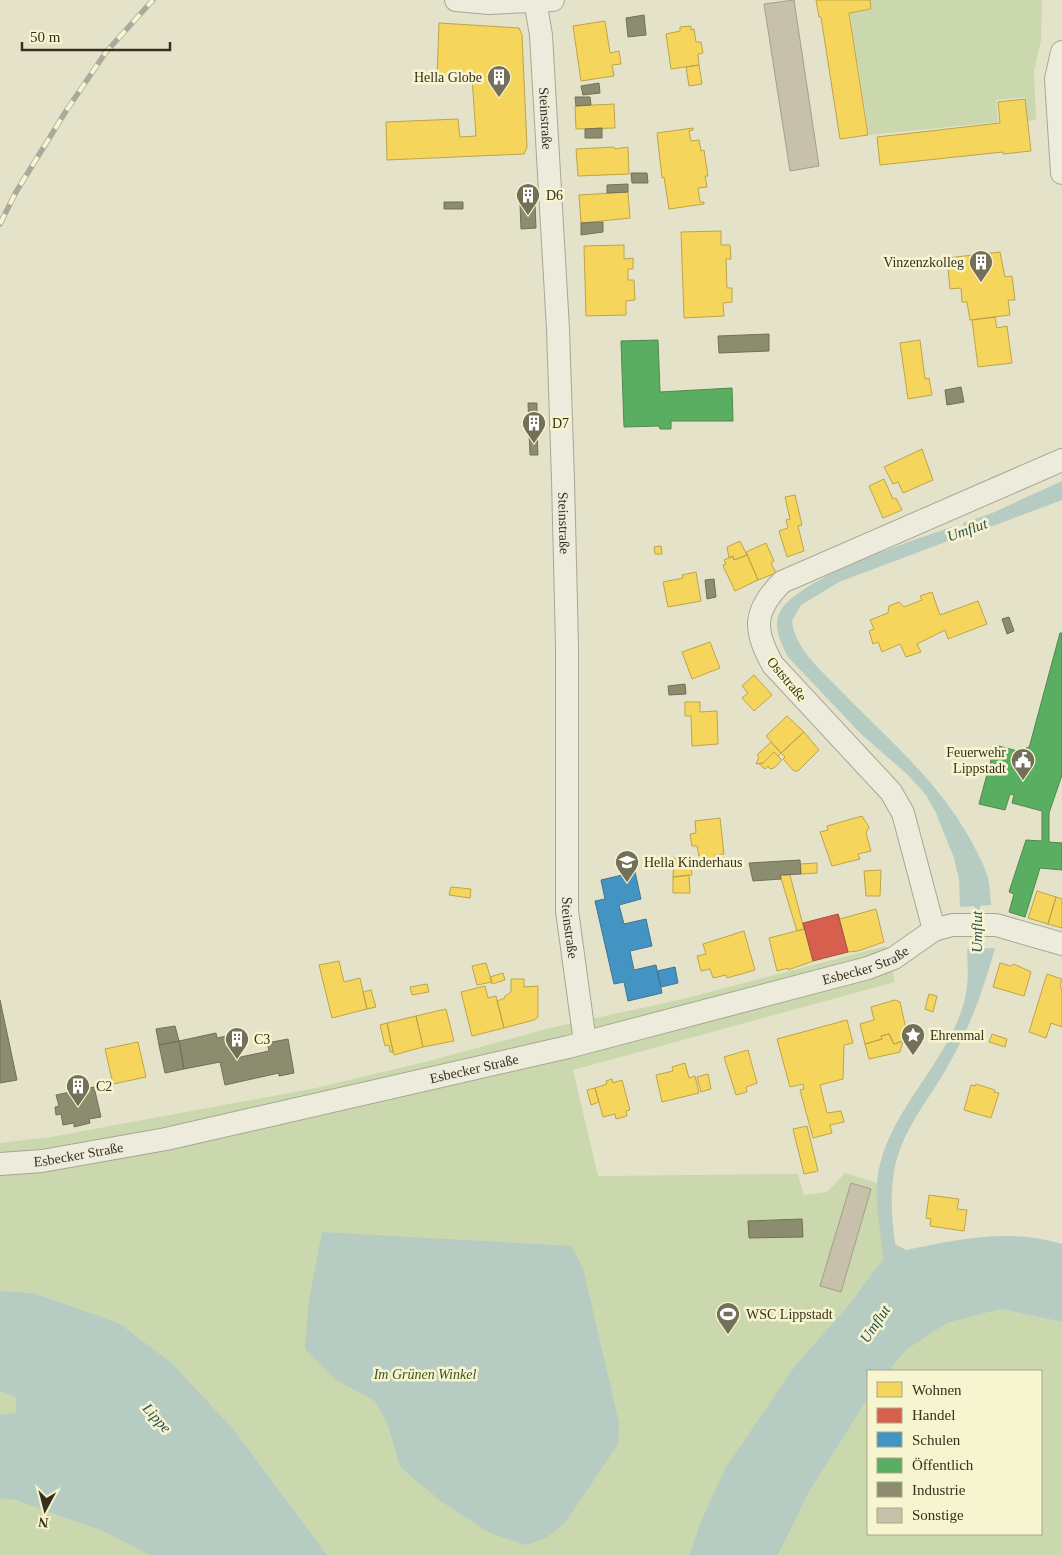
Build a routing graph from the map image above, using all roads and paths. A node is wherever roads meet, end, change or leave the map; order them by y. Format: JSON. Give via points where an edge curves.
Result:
{"nodes":[{"id":1,"x":456,"y":0,"type":"edge"},
{"id":2,"x":542,"y":1,"type":"edge"},
{"id":3,"x":1062,"y":52,"type":"edge"},
{"id":4,"x":1062,"y":173,"type":"edge"},
{"id":5,"x":1062,"y":460,"type":"edge"},
{"id":6,"x":943,"y":927,"type":"junction"},
{"id":7,"x":1062,"y":944,"type":"edge"},
{"id":8,"x":585,"y":1042,"type":"junction"},
{"id":9,"x":0,"y":1164,"type":"edge"}],
"edges":[{"from":1,"to":2,"type":"street","via":[[488,3]]},
{"from":2,"to":8,"type":"street","name":"Steinstraße","via":[[563,480],[567,912]]},
{"from":3,"to":4,"type":"street","via":[[1056,79]]},
{"from":5,"to":6,"type":"street","name":"Oststraße","via":[[782,582],[770,594],[762,610],[760,644],[773,665],[891,792],[903,813]]},
{"from":6,"to":7,"type":"street","via":[[996,925]]},
{"from":6,"to":8,"type":"street","name":"Esbecker Straße","via":[[894,958],[868,968]]},
{"from":8,"to":9,"type":"street","name":"Esbecker Straße","via":[[166,1139],[42,1162]]}]}
